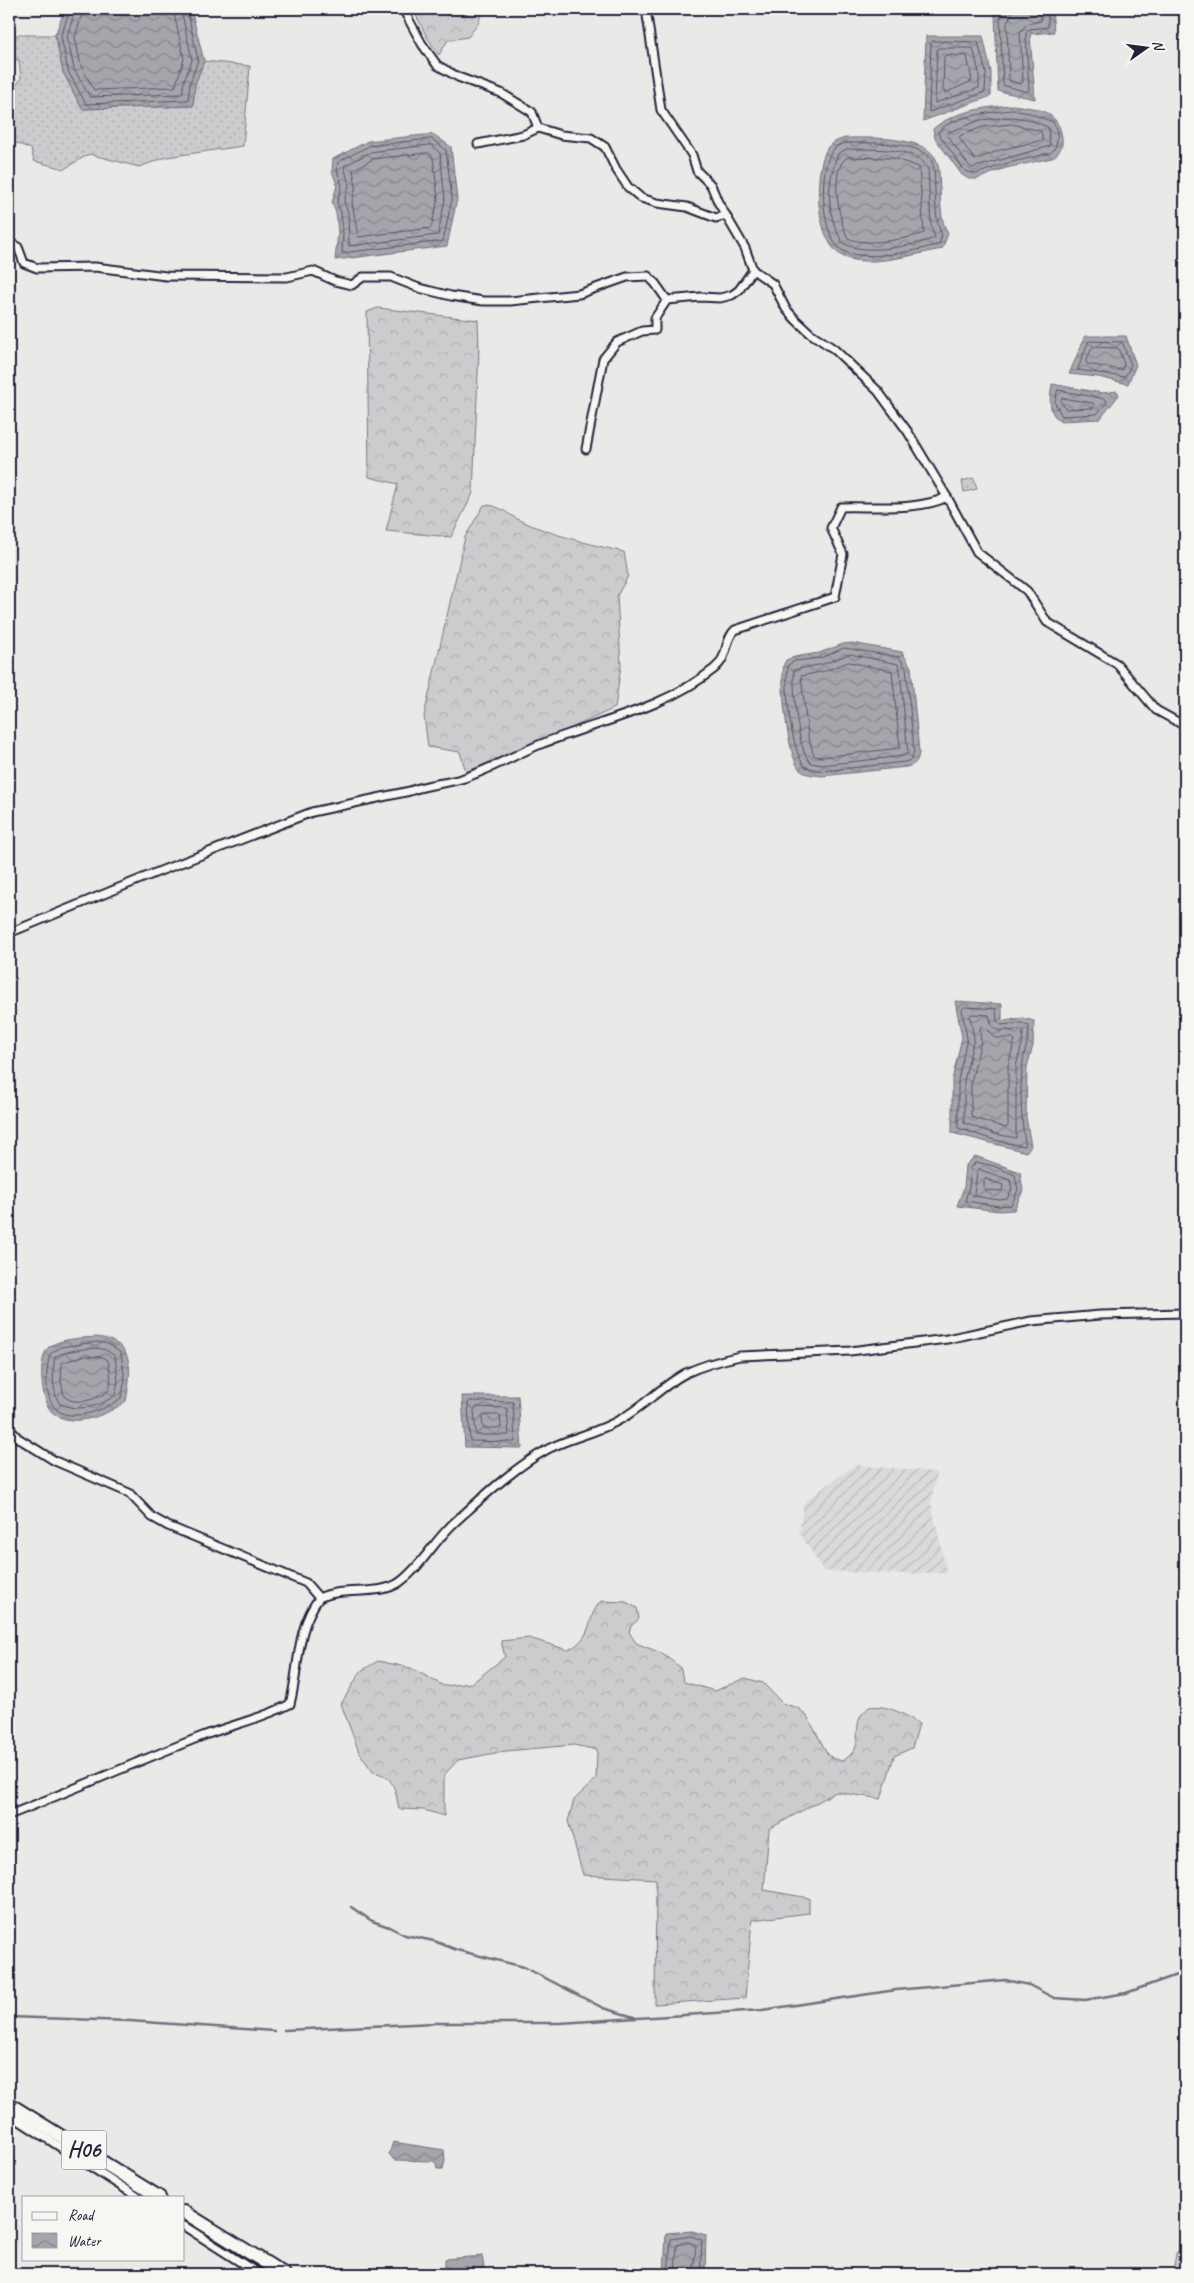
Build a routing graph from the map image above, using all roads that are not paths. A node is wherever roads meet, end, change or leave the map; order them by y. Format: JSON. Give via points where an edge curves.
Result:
{"nodes":[{"id":1,"x":403,"y":9,"type":"edge"},
{"id":2,"x":646,"y":9,"type":"edge"},
{"id":3,"x":538,"y":128,"type":"junction"},
{"id":4,"x":478,"y":144,"type":"dead end"},
{"id":5,"x":726,"y":215,"type":"junction"},
{"id":6,"x":9,"y":242,"type":"edge"},
{"id":7,"x":752,"y":270,"type":"junction"},
{"id":8,"x":667,"y":300,"type":"junction"},
{"id":9,"x":586,"y":449,"type":"dead end"},
{"id":10,"x":947,"y":497,"type":"junction"},
{"id":11,"x":1185,"y":726,"type":"edge"},
{"id":12,"x":9,"y":933,"type":"edge"},
{"id":13,"x":1185,"y":1313,"type":"edge"},
{"id":14,"x":9,"y":1428,"type":"edge"},
{"id":15,"x":319,"y":1598,"type":"junction"},
{"id":16,"x":9,"y":1815,"type":"edge"},
{"id":17,"x":9,"y":2104,"type":"edge"},
{"id":18,"x":9,"y":2114,"type":"edge"},
{"id":19,"x":136,"y":2196,"type":"edge"},
{"id":20,"x":157,"y":2196,"type":"edge"},
{"id":21,"x":185,"y":2213,"type":"edge"},
{"id":22,"x":185,"y":2227,"type":"edge"},
{"id":23,"x":259,"y":2274,"type":"edge"},
{"id":24,"x":284,"y":2274,"type":"edge"}],
"edges":[{"from":1,"to":3,"type":"street","via":[[437,65],[458,77],[501,93],[532,112]]},
{"from":2,"to":5,"type":"street","via":[[661,110],[692,155],[698,171],[711,185]]},
{"from":3,"to":4,"type":"street","via":[[523,135]]},
{"from":3,"to":5,"type":"street","via":[[561,135],[591,138],[605,147],[628,187],[641,198],[687,207],[716,218]]},
{"from":5,"to":7,"type":"street"},
{"from":6,"to":8,"type":"street","via":[[18,247],[24,263],[37,268],[95,267],[166,276],[287,277],[313,271],[352,285],[363,278],[390,277],[451,296],[492,301],[579,294],[627,277],[648,276]]},
{"from":7,"to":8,"type":"street","via":[[732,295]]},
{"from":7,"to":10,"type":"street","via":[[774,284],[786,309],[796,320],[878,391],[908,432]]},
{"from":8,"to":9,"type":"street","via":[[655,318],[654,330],[642,331],[618,342],[603,359]]},
{"from":10,"to":11,"type":"street","via":[[977,552],[1027,591],[1047,622],[1117,664],[1156,710]]},
{"from":10,"to":12,"type":"street","via":[[938,502],[920,504],[841,507],[831,528],[843,554],[835,597],[735,630],[717,667],[694,684],[659,702],[541,745],[473,775],[312,812],[160,870]]},
{"from":13,"to":15,"type":"street","via":[[1031,1321],[946,1339],[850,1351],[723,1359],[685,1374],[621,1419],[529,1460],[454,1522],[425,1558],[398,1583],[367,1592],[338,1592]]},
{"from":14,"to":15,"type":"street","via":[[18,1438],[55,1461],[129,1493],[152,1517],[168,1526],[306,1583]]},
{"from":15,"to":16,"type":"street","via":[[304,1623],[290,1704],[221,1728]]},
{"from":17,"to":20,"type":"highway","number":"H06"},
{"from":18,"to":19,"type":"street"},
{"from":21,"to":24,"type":"highway"},
{"from":22,"to":23,"type":"street"}]}
